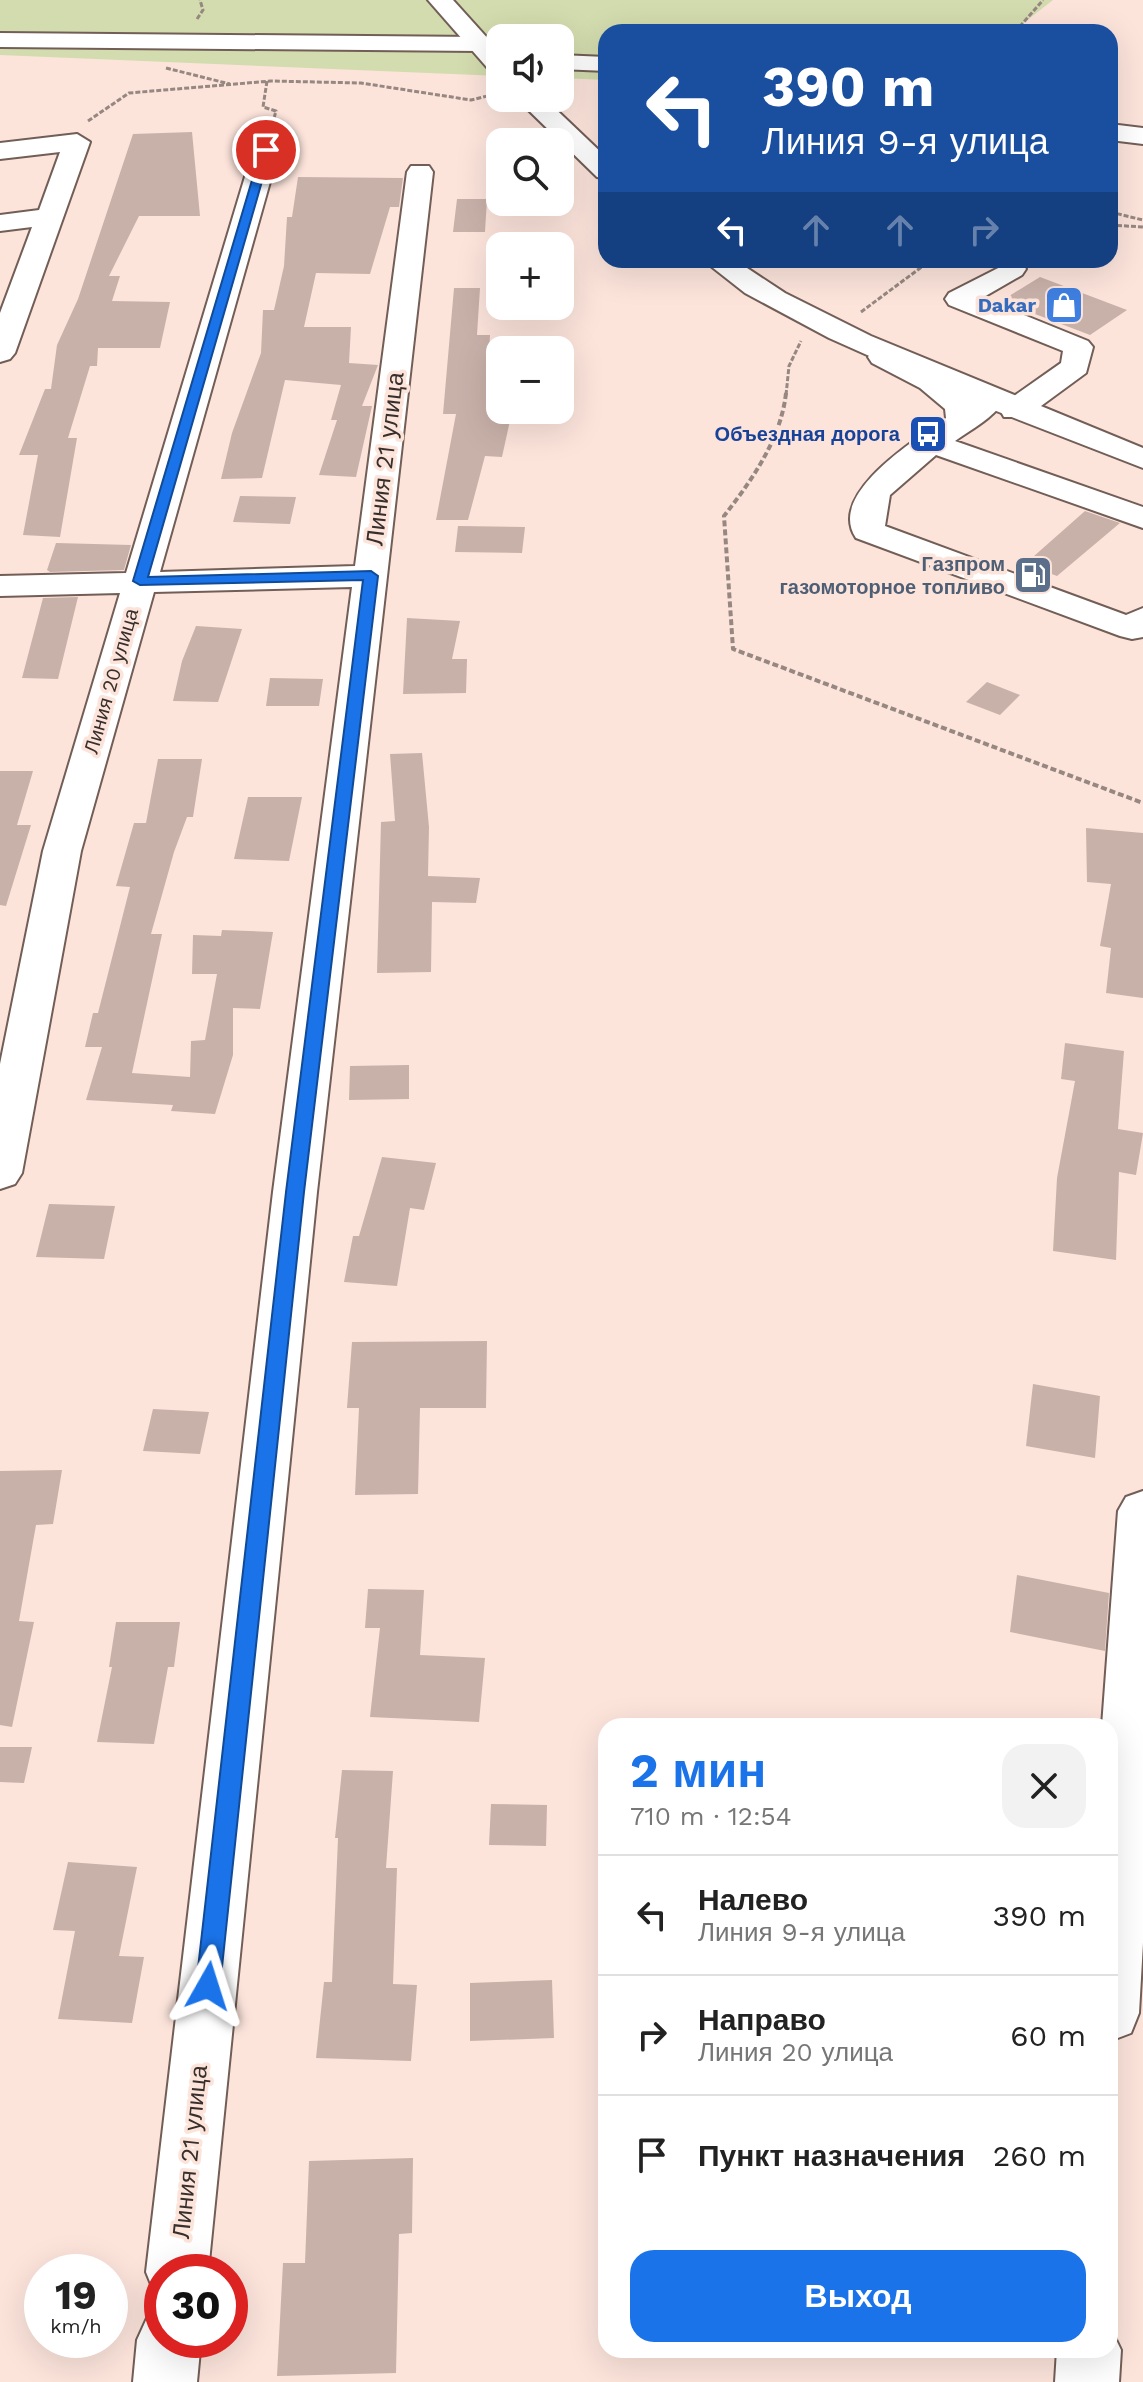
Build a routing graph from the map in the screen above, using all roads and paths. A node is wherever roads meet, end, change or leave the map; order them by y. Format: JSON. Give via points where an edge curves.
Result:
{"nodes":[{"id":1,"x":440,"y":0,"type":"edge"},
{"id":2,"x":1043,"y":0,"type":"edge"},
{"id":3,"x":1022,"y":24,"type":"edge"},
{"id":4,"x":0,"y":40,"type":"edge"},
{"id":5,"x":486,"y":49,"type":"edge"},
{"id":6,"x":486,"y":57,"type":"edge"},
{"id":7,"x":574,"y":63,"type":"edge"},
{"id":8,"x":598,"y":64,"type":"edge"},
{"id":9,"x":267,"y":81,"type":"junction"},
{"id":10,"x":486,"y":96,"type":"edge"},
{"id":11,"x":544,"y":112,"type":"edge"},
{"id":12,"x":1118,"y":133,"type":"edge"},
{"id":13,"x":1143,"y":136,"type":"edge"},
{"id":14,"x":77,"y":142,"type":"junction"},
{"id":15,"x":266,"y":150,"type":"joint"},
{"id":16,"x":0,"y":151,"type":"edge"},
{"id":17,"x":598,"y":163,"type":"edge"},
{"id":18,"x":420,"y":172,"type":"dead end"},
{"id":19,"x":1118,"y":214,"type":"edge"},
{"id":20,"x":50,"y":217,"type":"junction"},
{"id":21,"x":1143,"y":220,"type":"edge"},
{"id":22,"x":0,"y":223,"type":"edge"},
{"id":23,"x":1118,"y":225,"type":"edge"},
{"id":24,"x":1143,"y":227,"type":"edge"},
{"id":25,"x":730,"y":268,"type":"edge"},
{"id":26,"x":1012,"y":269,"type":"dead end"},
{"id":27,"x":12,"y":290,"type":"edge"},
{"id":28,"x":812,"y":319,"type":"junction"},
{"id":29,"x":854,"y":339,"type":"junction"},
{"id":30,"x":0,"y":353,"type":"edge"},
{"id":31,"x":1002,"y":405,"type":"junction"},
{"id":32,"x":962,"y":425,"type":"junction"},
{"id":33,"x":934,"y":444,"type":"junction"},
{"id":34,"x":1143,"y":459,"type":"edge"},
{"id":35,"x":1143,"y":518,"type":"edge"},
{"id":36,"x":371,"y":576,"type":"junction"},
{"id":37,"x":140,"y":581,"type":"junction"},
{"id":38,"x":0,"y":586,"type":"edge"},
{"id":39,"x":1143,"y":618,"type":"edge"},
{"id":40,"x":1143,"y":803,"type":"edge"},
{"id":41,"x":0,"y":1173,"type":"edge"},
{"id":42,"x":1143,"y":1511,"type":"edge"},
{"id":43,"x":1118,"y":1891,"type":"edge"},
{"id":44,"x":179,"y":2254,"type":"edge"},
{"id":45,"x":167,"y":2358,"type":"edge"},
{"id":46,"x":1088,"y":2358,"type":"edge"},
{"id":47,"x":165,"y":2382,"type":"edge"},
{"id":48,"x":1087,"y":2382,"type":"edge"}],
"edges":[{"from":1,"to":5,"type":"street"},
{"from":2,"to":3,"type":"path"},
{"from":4,"to":6,"type":"street"},
{"from":7,"to":8,"type":"street"},
{"from":9,"to":10,"type":"path","via":[[361,83],[471,100]]},
{"from":9,"to":14,"type":"path","via":[[129,93],[84,124]]},
{"from":9,"to":15,"type":"path","via":[[263,107],[276,111]]},
{"from":11,"to":17,"type":"street"},
{"from":12,"to":13,"type":"street"},
{"from":14,"to":16,"type":"street"},
{"from":14,"to":20,"type":"street"},
{"from":15,"to":37,"type":"street","name":"Линия 20 улица"},
{"from":18,"to":36,"type":"street","name":"Линия 21 улица"},
{"from":19,"to":21,"type":"path"},
{"from":20,"to":22,"type":"street"},
{"from":20,"to":27,"type":"street"},
{"from":23,"to":24,"type":"path"},
{"from":25,"to":28,"type":"street"},
{"from":26,"to":31,"type":"street","via":[[959,299],[1078,347],[1075,367]]},
{"from":27,"to":30,"type":"street"},
{"from":28,"to":29,"type":"street"},
{"from":28,"to":40,"type":"path","via":[[789,366],[784,411],[755,476],[724,516],[733,649]]},
{"from":29,"to":31,"type":"street"},
{"from":29,"to":32,"type":"street","via":[[944,391],[960,406]]},
{"from":31,"to":32,"type":"street"},
{"from":31,"to":34,"type":"street"},
{"from":32,"to":33,"type":"street"},
{"from":33,"to":35,"type":"street"},
{"from":33,"to":39,"type":"street","via":[[908,458],[871,498],[868,531],[1132,629]]},
{"from":36,"to":37,"type":"street"},
{"from":36,"to":44,"type":"street","name":"Линия 21 улица","via":[[295,1192]]},
{"from":37,"to":38,"type":"street"},
{"from":37,"to":41,"type":"street","name":"Линия 20 улица","via":[[62,851]]},
{"from":42,"to":43,"type":"street"},
{"from":45,"to":47,"type":"street"},
{"from":46,"to":48,"type":"street"}]}
